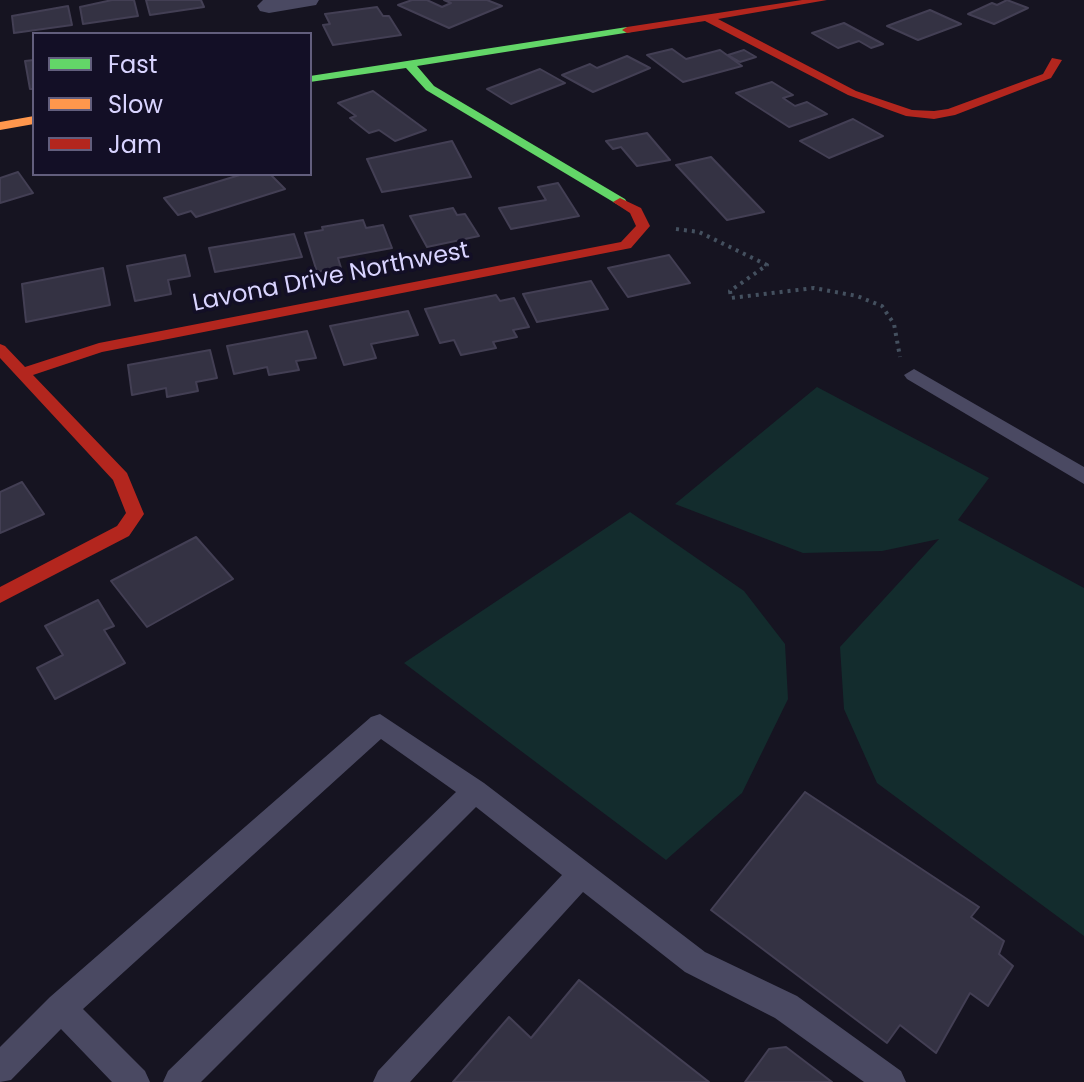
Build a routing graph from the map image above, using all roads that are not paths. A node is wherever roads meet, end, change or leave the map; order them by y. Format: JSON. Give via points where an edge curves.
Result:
{"nodes":[{"id":1,"x":307,"y":0,"type":"edge"},
{"id":2,"x":822,"y":0,"type":"edge"},
{"id":3,"x":267,"y":3,"type":"edge"},
{"id":4,"x":746,"y":6,"type":"edge"},
{"id":5,"x":707,"y":18,"type":"junction"},
{"id":6,"x":281,"y":32,"type":"edge"},
{"id":7,"x":1056,"y":60,"type":"dead end"},
{"id":8,"x":409,"y":64,"type":"junction"},
{"id":9,"x":312,"y":79,"type":"edge"},
{"id":10,"x":32,"y":120,"type":"edge"},
{"id":11,"x":0,"y":126,"type":"edge"},
{"id":12,"x":0,"y":349,"type":"edge"},
{"id":13,"x":22,"y":373,"type":"junction"},
{"id":14,"x":914,"y":375,"type":"road end"},
{"id":15,"x":1084,"y":477,"type":"edge"},
{"id":16,"x":0,"y":596,"type":"edge"},
{"id":17,"x":475,"y":791,"type":"junction"},
{"id":18,"x":582,"y":873,"type":"junction"},
{"id":19,"x":61,"y":1008,"type":"junction"},
{"id":20,"x":0,"y":1069,"type":"edge"},
{"id":21,"x":134,"y":1082,"type":"edge"},
{"id":22,"x":179,"y":1082,"type":"edge"},
{"id":23,"x":389,"y":1082,"type":"edge"},
{"id":24,"x":890,"y":1082,"type":"edge"}],
"edges":[{"from":1,"to":3,"type":"street"},
{"from":2,"to":4,"type":"street"},
{"from":3,"to":6,"type":"street"},
{"from":4,"to":5,"type":"street"},
{"from":5,"to":7,"type":"street","via":[[852,93],[910,113],[951,112],[1011,91],[1047,76]]},
{"from":5,"to":8,"type":"street"},
{"from":8,"to":9,"type":"street"},
{"from":8,"to":13,"type":"street","name":"Lavona Drive Northwest","via":[[430,88],[636,211],[643,226],[626,245],[99,348]]},
{"from":10,"to":11,"type":"street"},
{"from":12,"to":13,"type":"street"},
{"from":13,"to":16,"type":"street","via":[[121,477],[135,514],[123,531]]},
{"from":14,"to":15,"type":"lane"},
{"from":17,"to":18,"type":"lane"},
{"from":17,"to":19,"type":"lane","via":[[380,724]]},
{"from":17,"to":22,"type":"lane"},
{"from":18,"to":23,"type":"lane"},
{"from":18,"to":24,"type":"lane","via":[[695,962],[786,1007]]},
{"from":19,"to":20,"type":"lane"},
{"from":19,"to":21,"type":"lane"}]}
